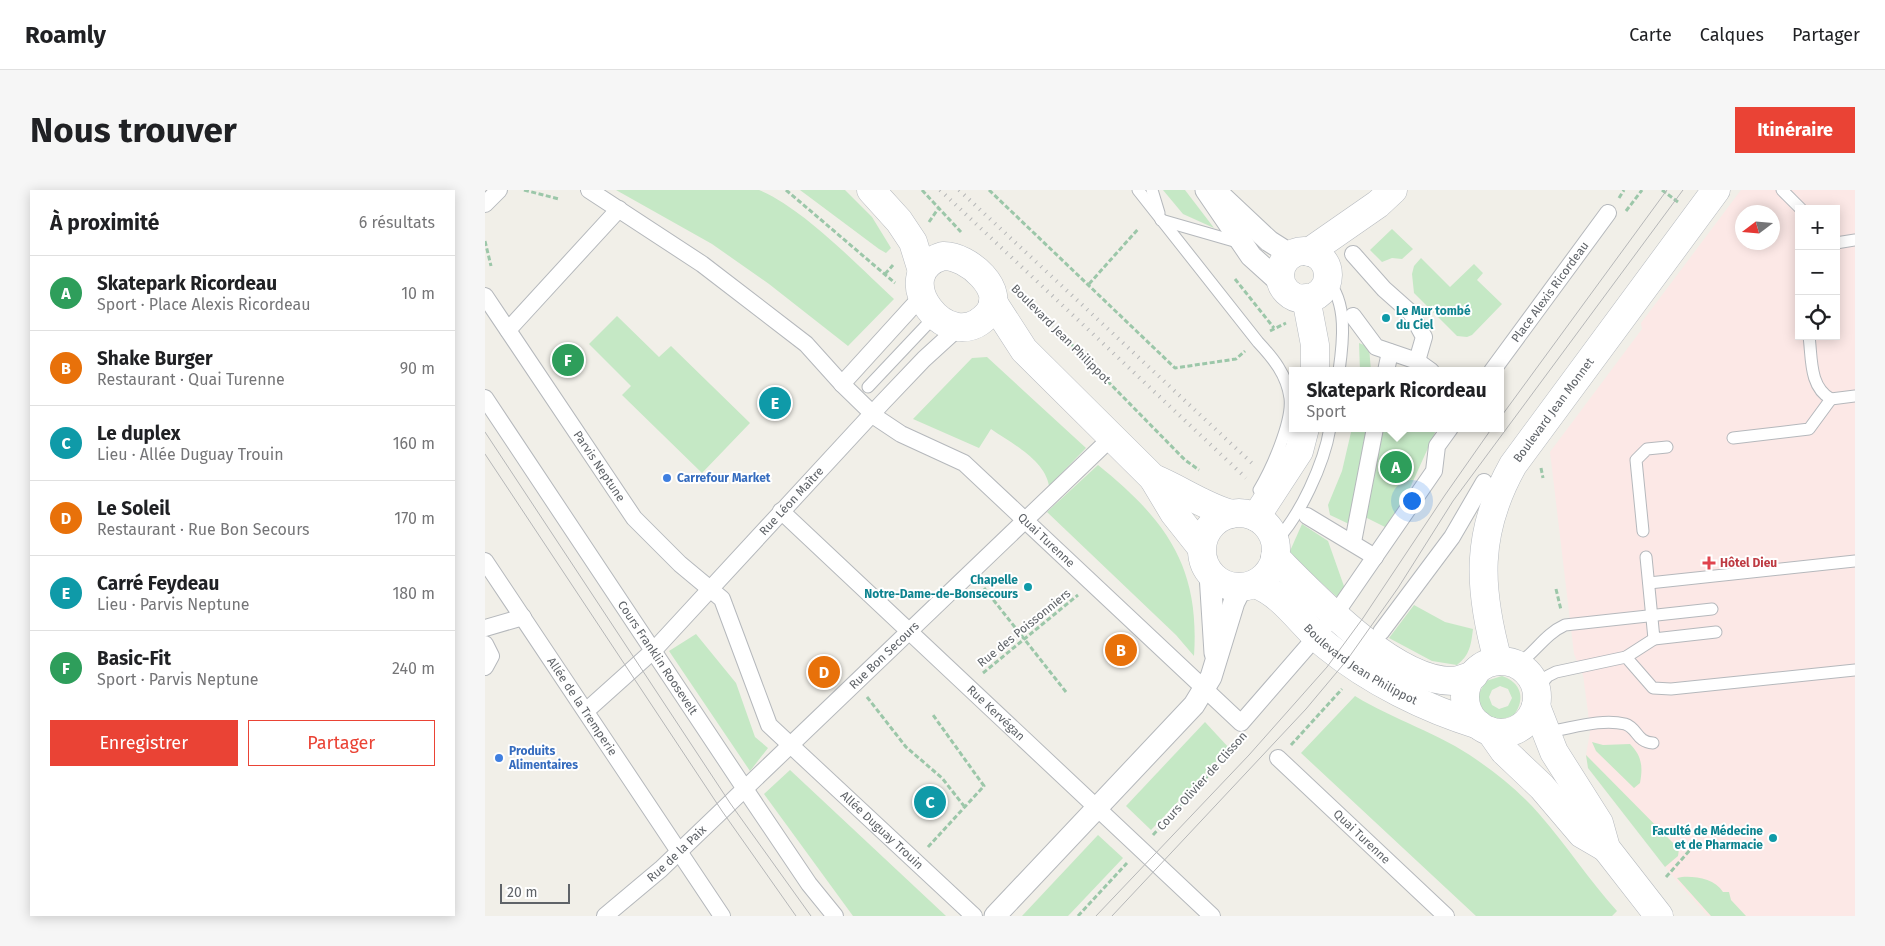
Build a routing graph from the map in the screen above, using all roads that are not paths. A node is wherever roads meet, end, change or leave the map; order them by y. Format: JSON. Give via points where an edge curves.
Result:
{"nodes":[{"id":1,"x":499,"y":190,"type":"edge"},
{"id":2,"x":589,"y":190,"type":"edge"},
{"id":3,"x":871,"y":190,"type":"edge"},
{"id":4,"x":1138,"y":190,"type":"edge"},
{"id":5,"x":1152,"y":190,"type":"edge"},
{"id":6,"x":1206,"y":190,"type":"edge"},
{"id":7,"x":1215,"y":190,"type":"edge"},
{"id":8,"x":1716,"y":190,"type":"edge"},
{"id":9,"x":1783,"y":190,"type":"edge"},
{"id":10,"x":1385,"y":197,"type":"edge"},
{"id":11,"x":485,"y":204,"type":"edge"},
{"id":12,"x":1797,"y":205,"type":"edge"},
{"id":13,"x":619,"y":210,"type":"junction"},
{"id":14,"x":1616,"y":214,"type":"road end"},
{"id":15,"x":1161,"y":220,"type":"junction"},
{"id":16,"x":1855,"y":240,"type":"edge"},
{"id":17,"x":1840,"y":242,"type":"edge"},
{"id":18,"x":1243,"y":244,"type":"junction"},
{"id":19,"x":1300,"y":253,"type":"junction"},
{"id":20,"x":1353,"y":254,"type":"dead end"},
{"id":21,"x":1327,"y":276,"type":"junction"},
{"id":22,"x":1282,"y":284,"type":"junction"},
{"id":23,"x":1003,"y":294,"type":"junction"},
{"id":24,"x":485,"y":296,"type":"edge"},
{"id":25,"x":935,"y":297,"type":"junction"},
{"id":26,"x":1306,"y":298,"type":"junction"},
{"id":27,"x":1353,"y":316,"type":"dead end"},
{"id":28,"x":507,"y":330,"type":"junction"},
{"id":29,"x":1810,"y":340,"type":"edge"},
{"id":30,"x":1024,"y":350,"type":"junction"},
{"id":31,"x":1390,"y":352,"type":"junction"},
{"id":32,"x":1417,"y":361,"type":"junction"},
{"id":33,"x":1315,"y":367,"type":"edge"},
{"id":34,"x":1339,"y":367,"type":"edge"},
{"id":35,"x":1387,"y":367,"type":"edge"},
{"id":36,"x":1425,"y":367,"type":"edge"},
{"id":37,"x":1495,"y":367,"type":"edge"},
{"id":38,"x":842,"y":384,"type":"junction"},
{"id":39,"x":867,"y":387,"type":"dead end"},
{"id":40,"x":1289,"y":393,"type":"edge"},
{"id":41,"x":1855,"y":396,"type":"edge"},
{"id":42,"x":485,"y":398,"type":"edge"},
{"id":43,"x":1831,"y":399,"type":"junction"},
{"id":44,"x":1289,"y":410,"type":"edge"},
{"id":45,"x":872,"y":413,"type":"junction"},
{"id":46,"x":1304,"y":432,"type":"edge"},
{"id":47,"x":1329,"y":432,"type":"edge"},
{"id":48,"x":1374,"y":432,"type":"edge"},
{"id":49,"x":1447,"y":432,"type":"edge"},
{"id":50,"x":1111,"y":438,"type":"junction"},
{"id":51,"x":1733,"y":438,"type":"dead end"},
{"id":52,"x":1667,"y":447,"type":"dead end"},
{"id":53,"x":1153,"y":478,"type":"junction"},
{"id":54,"x":1484,"y":482,"type":"dead end"},
{"id":55,"x":1247,"y":509,"type":"junction"},
{"id":56,"x":781,"y":511,"type":"junction"},
{"id":57,"x":1307,"y":516,"type":"dead end"},
{"id":58,"x":1025,"y":520,"type":"junction"},
{"id":59,"x":1643,"y":531,"type":"dead end"},
{"id":60,"x":1353,"y":542,"type":"junction"},
{"id":61,"x":1201,"y":547,"type":"junction"},
{"id":62,"x":1275,"y":549,"type":"junction"},
{"id":63,"x":1375,"y":557,"type":"junction"},
{"id":64,"x":1646,"y":557,"type":"dead end"},
{"id":65,"x":485,"y":561,"type":"edge"},
{"id":66,"x":1855,"y":561,"type":"edge"},
{"id":67,"x":1210,"y":574,"type":"junction"},
{"id":68,"x":1649,"y":583,"type":"junction"},
{"id":69,"x":1248,"y":586,"type":"junction"},
{"id":70,"x":710,"y":587,"type":"junction"},
{"id":71,"x":1712,"y":609,"type":"dead end"},
{"id":72,"x":1652,"y":615,"type":"junction"},
{"id":73,"x":1334,"y":616,"type":"junction"},
{"id":74,"x":523,"y":617,"type":"junction"},
{"id":75,"x":485,"y":628,"type":"edge"},
{"id":76,"x":909,"y":632,"type":"junction"},
{"id":77,"x":1381,"y":632,"type":"dead end"},
{"id":78,"x":1716,"y":632,"type":"dead end"},
{"id":79,"x":1654,"y":639,"type":"junction"},
{"id":80,"x":1313,"y":642,"type":"junction"},
{"id":81,"x":485,"y":644,"type":"edge"},
{"id":82,"x":654,"y":650,"type":"junction"},
{"id":83,"x":1626,"y":657,"type":"junction"},
{"id":84,"x":1216,"y":663,"type":"junction"},
{"id":85,"x":1507,"y":663,"type":"junction"},
{"id":86,"x":485,"y":667,"type":"edge"},
{"id":87,"x":1855,"y":670,"type":"edge"},
{"id":88,"x":1474,"y":675,"type":"junction"},
{"id":89,"x":1204,"y":690,"type":"junction"},
{"id":90,"x":1536,"y":698,"type":"junction"},
{"id":91,"x":586,"y":711,"type":"junction"},
{"id":92,"x":1485,"y":728,"type":"junction"},
{"id":93,"x":1545,"y":732,"type":"junction"},
{"id":94,"x":1653,"y":743,"type":"dead end"},
{"id":95,"x":791,"y":745,"type":"junction"},
{"id":96,"x":1278,"y":758,"type":"dead end"},
{"id":97,"x":745,"y":789,"type":"junction"},
{"id":98,"x":1097,"y":808,"type":"junction"},
{"id":99,"x":1606,"y":848,"type":"junction"},
{"id":100,"x":680,"y":851,"type":"junction"},
{"id":101,"x":605,"y":916,"type":"edge"},
{"id":102,"x":722,"y":916,"type":"edge"},
{"id":103,"x":835,"y":916,"type":"edge"},
{"id":104,"x":974,"y":916,"type":"edge"},
{"id":105,"x":995,"y":916,"type":"edge"},
{"id":106,"x":1212,"y":916,"type":"edge"},
{"id":107,"x":1446,"y":916,"type":"edge"},
{"id":108,"x":1659,"y":916,"type":"edge"}],
"edges":[{"from":1,"to":11,"type":"street"},
{"from":2,"to":13,"type":"street"},
{"from":3,"to":25,"type":"main road","via":[[913,242]]},
{"from":4,"to":15,"type":"lane"},
{"from":5,"to":15,"type":"lane"},
{"from":6,"to":18,"type":"street"},
{"from":7,"to":19,"type":"street","via":[[1269,241]]},
{"from":8,"to":85,"type":"main road","name":"Boulevard Jean Monnet","via":[[1513,465],[1500,489],[1487,533],[1483,594],[1487,620]]},
{"from":9,"to":12,"type":"lane"},
{"from":10,"to":19,"type":"main road"},
{"from":10,"to":21,"type":"main road"},
{"from":13,"to":28,"type":"street"},
{"from":13,"to":38,"type":"street","via":[[702,264],[806,344]]},
{"from":14,"to":37,"type":"street","name":"Place Alexis Ricordeau"},
{"from":15,"to":18,"type":"lane"},
{"from":15,"to":40,"type":"lane","via":[[1274,359]]},
{"from":16,"to":17,"type":"lane"},
{"from":18,"to":22,"type":"street"},
{"from":19,"to":21,"type":"main road","via":[[1321,259]]},
{"from":19,"to":22,"type":"main road","via":[[1280,269]]},
{"from":20,"to":32,"type":"street","via":[[1411,313],[1424,337]]},
{"from":21,"to":26,"type":"main road","via":[[1319,293]]},
{"from":21,"to":34,"type":"lane","via":[[1337,294],[1342,324]]},
{"from":22,"to":26,"type":"main road","via":[[1293,296]]},
{"from":23,"to":25,"type":"main road","via":[[980,324]]},
{"from":23,"to":25,"type":"main road","via":[[988,284],[972,266],[947,256]]},
{"from":23,"to":30,"type":"main road","name":"Boulevard Jean Philippot"},
{"from":24,"to":28,"type":"street","name":"Parvis Neptune"},
{"from":25,"to":30,"type":"main road","name":"Boulevard Jean Philippot"},
{"from":25,"to":38,"type":"street"},
{"from":25,"to":39,"type":"lane"},
{"from":25,"to":45,"type":"street","name":"Rue Léon Maître","via":[[924,359]]},
{"from":26,"to":33,"type":"main road","via":[[1315,345]]},
{"from":27,"to":31,"type":"street","via":[[1376,347]]},
{"from":28,"to":70,"type":"street","name":"Parvis Neptune","via":[[635,518],[680,564]]},
{"from":29,"to":43,"type":"lane","via":[[1816,383],[1819,391]]},
{"from":30,"to":50,"type":"main road","name":"Boulevard Jean Philippot"},
{"from":31,"to":32,"type":"street"},
{"from":31,"to":35,"type":"street"},
{"from":32,"to":36,"type":"street"},
{"from":38,"to":45,"type":"street"},
{"from":41,"to":43,"type":"lane"},
{"from":42,"to":82,"type":"street","name":"Cours Franklin Roosevelt"},
{"from":43,"to":51,"type":"lane","via":[[1809,429]]},
{"from":44,"to":55,"type":"lane","via":[[1281,445]]},
{"from":45,"to":56,"type":"street","name":"Rue Léon Maître"},
{"from":45,"to":58,"type":"street","name":"Quai Turenne","via":[[901,434],[964,463]]},
{"from":46,"to":55,"type":"main road","via":[[1299,451]]},
{"from":47,"to":62,"type":"lane","via":[[1314,477]]},
{"from":48,"to":60,"type":"street"},
{"from":49,"to":63,"type":"street","via":[[1437,446],[1434,471]]},
{"from":50,"to":53,"type":"main road","name":"Boulevard Jean Philippot"},
{"from":50,"to":58,"type":"street","name":"Rue Bon Secours"},
{"from":52,"to":59,"type":"lane","via":[[1647,450],[1636,460]]},
{"from":53,"to":55,"type":"main road","name":"Boulevard Jean Philippot","via":[[1211,508]]},
{"from":53,"to":61,"type":"main road","name":"Boulevard Jean Philippot","via":[[1174,513]]},
{"from":54,"to":77,"type":"street","via":[[1452,537]]},
{"from":55,"to":61,"type":"main road","via":[[1222,517],[1211,526]]},
{"from":55,"to":62,"type":"main road","via":[[1269,528]]},
{"from":56,"to":70,"type":"street","name":"Rue Léon Maître"},
{"from":56,"to":76,"type":"street","name":"Rue Kervégan"},
{"from":57,"to":60,"type":"street"},
{"from":58,"to":76,"type":"street","name":"Rue Bon Secours"},
{"from":58,"to":89,"type":"street","name":"Quai Turenne"},
{"from":60,"to":63,"type":"street"},
{"from":61,"to":67,"type":"main road","via":[[1202,558]]},
{"from":62,"to":69,"type":"main road","via":[[1271,570]]},
{"from":62,"to":73,"type":"main road","name":"Boulevard Jean Philippot","via":[[1300,585]]},
{"from":63,"to":73,"type":"street"},
{"from":64,"to":68,"type":"lane"},
{"from":65,"to":74,"type":"street","name":"Allée de la Tremperie"},
{"from":66,"to":68,"type":"lane"},
{"from":67,"to":69,"type":"main road","via":[[1224,585]]},
{"from":67,"to":84,"type":"street"},
{"from":68,"to":72,"type":"lane"},
{"from":69,"to":80,"type":"main road","name":"Boulevard Jean Philippot","via":[[1271,591]]},
{"from":69,"to":84,"type":"street","via":[[1234,602]]},
{"from":70,"to":82,"type":"street","name":"Rue Léon Maître"},
{"from":70,"to":95,"type":"street","via":[[722,599],[731,617],[769,725]]},
{"from":71,"to":72,"type":"lane"},
{"from":72,"to":79,"type":"lane"},
{"from":72,"to":85,"type":"lane","via":[[1565,625],[1548,635],[1530,656]]},
{"from":73,"to":80,"type":"street"},
{"from":73,"to":88,"type":"main road","name":"Boulevard Jean Philippot","via":[[1371,646],[1421,674],[1455,682]]},
{"from":74,"to":75,"type":"street"},
{"from":74,"to":91,"type":"street","name":"Allée de la Tremperie","via":[[571,700]]},
{"from":76,"to":95,"type":"street","name":"Rue Bon Secours"},
{"from":76,"to":98,"type":"street","name":"Rue Kervégan"},
{"from":78,"to":79,"type":"lane"},
{"from":79,"to":83,"type":"lane"},
{"from":80,"to":89,"type":"street","name":"Quai Turenne","via":[[1241,723]]},
{"from":80,"to":92,"type":"main road","name":"Boulevard Jean Philippot","via":[[1423,704]]},
{"from":81,"to":86,"type":"street","via":[[491,657]]},
{"from":82,"to":91,"type":"street","name":"Rue Léon Maître"},
{"from":82,"to":97,"type":"street","name":"Cours Franklin Roosevelt"},
{"from":83,"to":87,"type":"lane","via":[[1653,688],[1671,689]]},
{"from":83,"to":90,"type":"lane","via":[[1556,672],[1548,676]]},
{"from":84,"to":89,"type":"street"},
{"from":85,"to":88,"type":"main road","via":[[1486,664]]},
{"from":85,"to":90,"type":"main road","via":[[1529,675]]},
{"from":88,"to":92,"type":"main road","via":[[1466,690],[1466,703],[1471,715]]},
{"from":89,"to":98,"type":"street","via":[[1187,714]]},
{"from":90,"to":92,"type":"main road","via":[[1528,720],[1519,728],[1507,732]]},
{"from":90,"to":93,"type":"main road"},
{"from":91,"to":100,"type":"street","name":"Allée de la Tremperie"},
{"from":92,"to":99,"type":"main road","via":[[1582,834]]},
{"from":93,"to":94,"type":"lane","via":[[1602,723],[1624,724],[1642,741]]},
{"from":93,"to":99,"type":"main road","via":[[1564,771],[1599,823]]},
{"from":95,"to":97,"type":"street","name":"Rue Bon Secours"},
{"from":95,"to":104,"type":"street","name":"Allée Duguay Trouin"},
{"from":96,"to":107,"type":"street","name":"Quai Turenne"},
{"from":97,"to":100,"type":"street","name":"Rue de la Paix"},
{"from":97,"to":103,"type":"street","name":"Cours Franklin Roosevelt","via":[[809,884]]},
{"from":98,"to":105,"type":"street"},
{"from":98,"to":106,"type":"street","name":"Rue Kervégan"},
{"from":99,"to":108,"type":"main road"},
{"from":100,"to":101,"type":"street","name":"Rue de la Paix"},
{"from":100,"to":102,"type":"street","name":"Allée de la Tremperie"}]}
